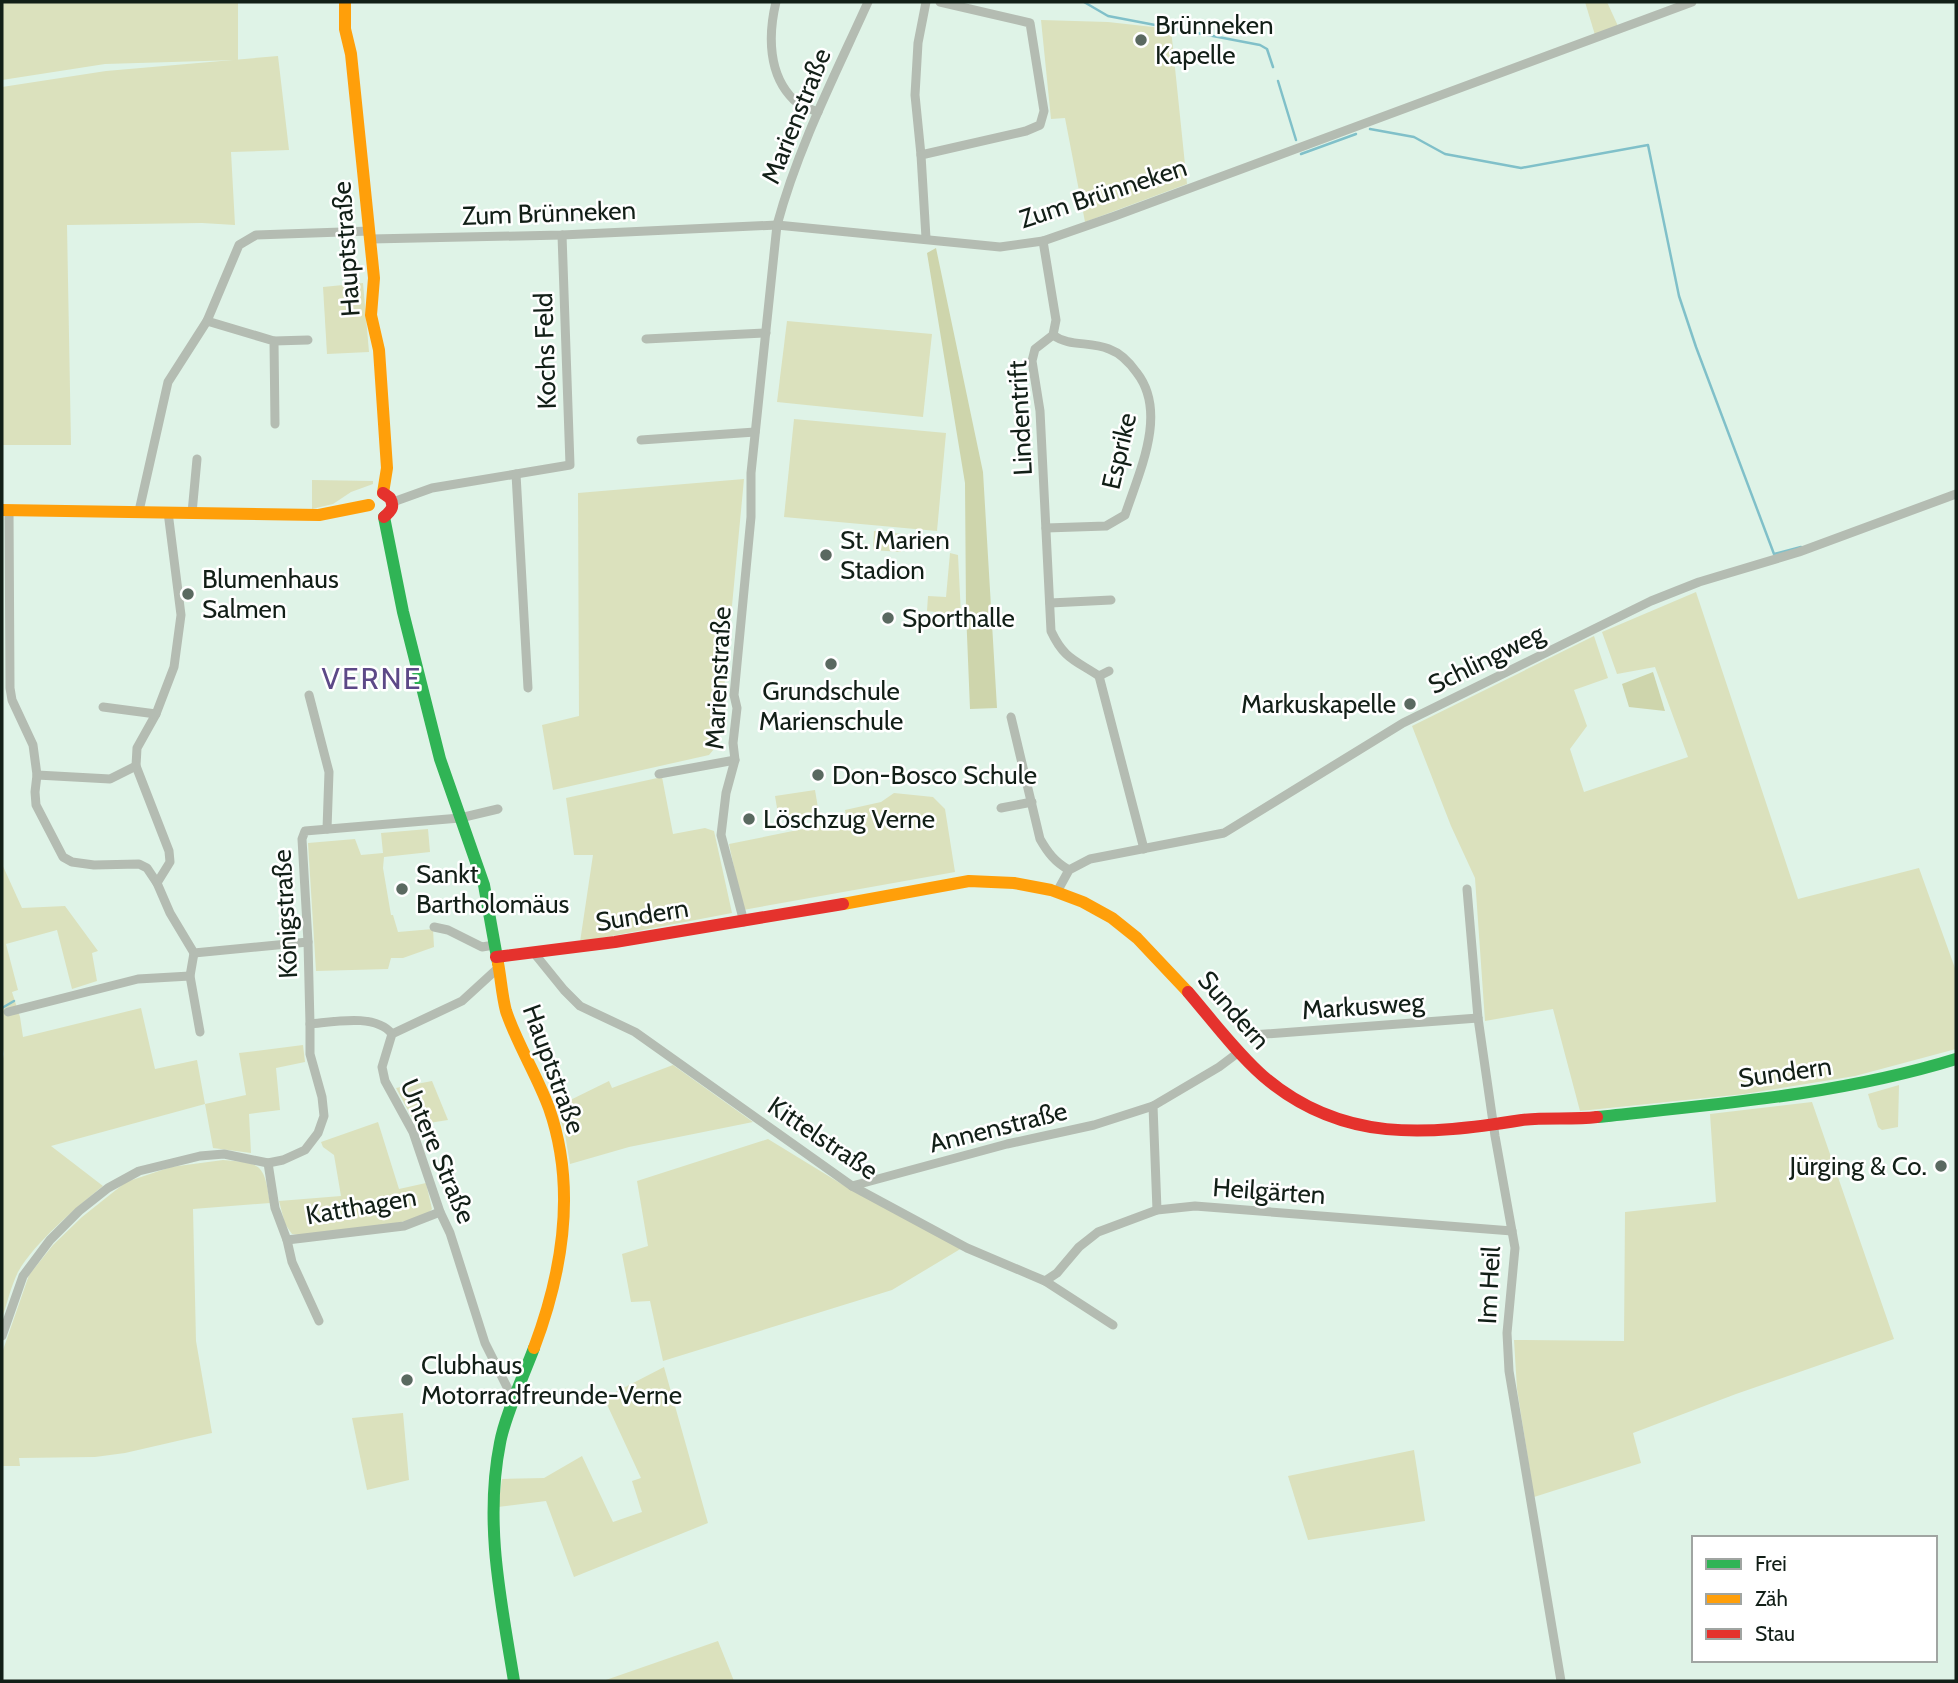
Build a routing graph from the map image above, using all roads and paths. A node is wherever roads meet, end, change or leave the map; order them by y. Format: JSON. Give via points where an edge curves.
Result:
{"nodes":[{"id":1,"x":345,"y":2,"type":"edge"},
{"id":2,"x":776,"y":2,"type":"edge"},
{"id":3,"x":867,"y":2,"type":"edge"},
{"id":4,"x":926,"y":2,"type":"edge"},
{"id":5,"x":940,"y":2,"type":"edge"},
{"id":6,"x":1692,"y":2,"type":"edge"},
{"id":7,"x":818,"y":112,"type":"junction"},
{"id":8,"x":921,"y":155,"type":"junction"},
{"id":9,"x":777,"y":225,"type":"junction"},
{"id":10,"x":370,"y":235,"type":"junction"},
{"id":11,"x":562,"y":235,"type":"junction"},
{"id":12,"x":926,"y":239,"type":"junction"},
{"id":13,"x":1043,"y":241,"type":"junction"},
{"id":14,"x":206,"y":321,"type":"junction"},
{"id":15,"x":766,"y":333,"type":"junction"},
{"id":16,"x":1053,"y":335,"type":"junction"},
{"id":17,"x":308,"y":340,"type":"dead end"},
{"id":18,"x":646,"y":340,"type":"dead end"},
{"id":19,"x":274,"y":341,"type":"junction"},
{"id":20,"x":275,"y":424,"type":"dead end"},
{"id":21,"x":755,"y":432,"type":"junction"},
{"id":22,"x":641,"y":440,"type":"dead end"},
{"id":23,"x":197,"y":460,"type":"dead end"},
{"id":24,"x":516,"y":474,"type":"junction"},
{"id":25,"x":1956,"y":494,"type":"edge"},
{"id":26,"x":388,"y":498,"type":"junction"},
{"id":27,"x":369,"y":505,"type":"junction"},
{"id":28,"x":6,"y":510,"type":"edge"},
{"id":29,"x":139,"y":512,"type":"junction"},
{"id":30,"x":168,"y":512,"type":"junction"},
{"id":31,"x":192,"y":513,"type":"junction"},
{"id":32,"x":384,"y":517,"type":"junction"},
{"id":33,"x":1046,"y":528,"type":"junction"},
{"id":34,"x":1111,"y":600,"type":"dead end"},
{"id":35,"x":1050,"y":603,"type":"junction"},
{"id":36,"x":1109,"y":671,"type":"dead end"},
{"id":37,"x":1099,"y":676,"type":"junction"},
{"id":38,"x":528,"y":688,"type":"dead end"},
{"id":39,"x":309,"y":695,"type":"dead end"},
{"id":40,"x":103,"y":707,"type":"dead end"},
{"id":41,"x":156,"y":713,"type":"junction"},
{"id":42,"x":1011,"y":717,"type":"dead end"},
{"id":43,"x":735,"y":760,"type":"junction"},
{"id":44,"x":136,"y":766,"type":"junction"},
{"id":45,"x":659,"y":774,"type":"dead end"},
{"id":46,"x":37,"y":775,"type":"junction"},
{"id":47,"x":1031,"y":802,"type":"junction"},
{"id":48,"x":1001,"y":808,"type":"dead end"},
{"id":49,"x":498,"y":809,"type":"dead end"},
{"id":50,"x":460,"y":818,"type":"junction"},
{"id":51,"x":327,"y":830,"type":"junction"},
{"id":52,"x":1144,"y":849,"type":"junction"},
{"id":53,"x":1069,"y":870,"type":"junction"},
{"id":54,"x":158,"y":883,"type":"junction"},
{"id":55,"x":1467,"y":889,"type":"dead end"},
{"id":56,"x":1058,"y":890,"type":"junction"},
{"id":57,"x":744,"y":922,"type":"junction"},
{"id":58,"x":434,"y":927,"type":"dead end"},
{"id":59,"x":308,"y":942,"type":"junction"},
{"id":60,"x":194,"y":953,"type":"junction"},
{"id":61,"x":534,"y":953,"type":"junction"},
{"id":62,"x":496,"y":957,"type":"junction"},
{"id":63,"x":190,"y":976,"type":"junction"},
{"id":64,"x":8,"y":1012,"type":"dead end"},
{"id":65,"x":1478,"y":1018,"type":"junction"},
{"id":66,"x":310,"y":1024,"type":"junction"},
{"id":67,"x":200,"y":1032,"type":"dead end"},
{"id":68,"x":392,"y":1034,"type":"junction"},
{"id":69,"x":1252,"y":1035,"type":"dead end"},
{"id":70,"x":1239,"y":1052,"type":"junction"},
{"id":71,"x":1956,"y":1059,"type":"edge"},
{"id":72,"x":1153,"y":1106,"type":"junction"},
{"id":73,"x":1494,"y":1127,"type":"junction"},
{"id":74,"x":268,"y":1163,"type":"junction"},
{"id":75,"x":852,"y":1186,"type":"junction"},
{"id":76,"x":1157,"y":1210,"type":"junction"},
{"id":77,"x":440,"y":1212,"type":"junction"},
{"id":78,"x":1512,"y":1231,"type":"junction"},
{"id":79,"x":287,"y":1240,"type":"junction"},
{"id":80,"x":1045,"y":1281,"type":"junction"},
{"id":81,"x":318,"y":1321,"type":"dead end"},
{"id":82,"x":1113,"y":1325,"type":"dead end"},
{"id":83,"x":2,"y":1336,"type":"edge"},
{"id":84,"x":517,"y":1396,"type":"junction"},
{"id":85,"x":514,"y":1681,"type":"edge"},
{"id":86,"x":1561,"y":1681,"type":"edge"}],
"edges":[{"from":1,"to":10,"type":"street","name":"Hauptstraße"},
{"from":2,"to":7,"type":"street","via":[[771,48],[778,81],[796,102]]},
{"from":3,"to":7,"type":"street","name":"Marienstraße"},
{"from":4,"to":8,"type":"street","via":[[915,95]]},
{"from":5,"to":8,"type":"street","via":[[1030,23],[1044,111],[1040,125],[1026,131]]},
{"from":6,"to":13,"type":"street","name":"Zum Brünneken"},
{"from":7,"to":9,"type":"street","name":"Marienstraße"},
{"from":8,"to":12,"type":"street"},
{"from":9,"to":11,"type":"street","name":"Zum Brünneken"},
{"from":9,"to":12,"type":"street","name":"Zum Brünneken"},
{"from":9,"to":15,"type":"street","name":"Marienstraße"},
{"from":10,"to":11,"type":"street","name":"Zum Brünneken"},
{"from":10,"to":14,"type":"street","name":"Zum Brünneken","via":[[256,236],[239,245]]},
{"from":10,"to":26,"type":"street","name":"Hauptstraße","via":[[371,315],[379,350]]},
{"from":11,"to":24,"type":"street","name":"Kochs Feld","via":[[570,465]]},
{"from":12,"to":13,"type":"street","name":"Zum Brünneken","via":[[1000,247]]},
{"from":13,"to":16,"type":"street","name":"Lindentrift","via":[[1056,320]]},
{"from":14,"to":19,"type":"street"},
{"from":14,"to":29,"type":"street","name":"Zum Brünneken","via":[[168,382]]},
{"from":15,"to":18,"type":"street"},
{"from":15,"to":21,"type":"street","name":"Marienstraße"},
{"from":16,"to":33,"type":"street","name":"Lindentrift","via":[[1035,349],[1032,361],[1040,411]]},
{"from":16,"to":33,"type":"street","name":"Esprike","via":[[1062,342],[1110,349],[1129,362],[1148,391],[1152,424],[1125,515],[1106,526]]},
{"from":17,"to":19,"type":"street"},
{"from":19,"to":20,"type":"street"},
{"from":21,"to":22,"type":"street"},
{"from":21,"to":43,"type":"street","name":"Marienstraße","via":[[734,695]]},
{"from":23,"to":31,"type":"street"},
{"from":24,"to":26,"type":"street"},
{"from":24,"to":38,"type":"street"},
{"from":25,"to":52,"type":"street","name":"Schlingweg","via":[[1651,601],[1404,723],[1224,833]]},
{"from":26,"to":27,"type":"street","via":[[373,496]]},
{"from":26,"to":32,"type":"street","via":[[391,511]]},
{"from":27,"to":31,"type":"street","via":[[319,514]]},
{"from":27,"to":32,"type":"street","via":[[374,515]]},
{"from":28,"to":29,"type":"street"},
{"from":28,"to":46,"type":"street","via":[[9,688],[33,745]]},
{"from":29,"to":30,"type":"street"},
{"from":30,"to":31,"type":"street"},
{"from":30,"to":41,"type":"street","via":[[181,615],[174,667]]},
{"from":32,"to":50,"type":"street","name":"Hauptstraße","via":[[440,759]]},
{"from":33,"to":35,"type":"street","name":"Lindentrift"},
{"from":34,"to":35,"type":"street"},
{"from":35,"to":37,"type":"street","name":"Lindentrift","via":[[1051,631],[1059,648]]},
{"from":36,"to":37,"type":"street"},
{"from":37,"to":52,"type":"street"},
{"from":39,"to":51,"type":"street","via":[[328,772]]},
{"from":40,"to":41,"type":"street"},
{"from":41,"to":44,"type":"street","via":[[137,748]]},
{"from":42,"to":47,"type":"street"},
{"from":43,"to":45,"type":"street"},
{"from":43,"to":57,"type":"street","name":"Marienstraße","via":[[721,835]]},
{"from":44,"to":46,"type":"street","via":[[110,779]]},
{"from":44,"to":54,"type":"street","via":[[169,851],[170,862]]},
{"from":46,"to":54,"type":"street","via":[[36,805],[63,857],[94,865],[139,864]]},
{"from":47,"to":48,"type":"street"},
{"from":47,"to":53,"type":"street","via":[[1048,853]]},
{"from":49,"to":50,"type":"street","name":"Königstraße"},
{"from":50,"to":51,"type":"street","name":"Königstraße"},
{"from":50,"to":62,"type":"street","name":"Hauptstraße","via":[[484,885]]},
{"from":51,"to":59,"type":"street","name":"Königstraße","via":[[305,831],[302,839]]},
{"from":52,"to":53,"type":"street","name":"Schlingweg","via":[[1090,859]]},
{"from":53,"to":56,"type":"street"},
{"from":54,"to":60,"type":"street"},
{"from":55,"to":65,"type":"street","name":"Im Heil"},
{"from":56,"to":57,"type":"street","name":"Sundern","via":[[1004,881],[969,881]]},
{"from":56,"to":70,"type":"street","name":"Sundern","via":[[1101,909],[1127,928]]},
{"from":57,"to":61,"type":"street","name":"Sundern"},
{"from":58,"to":62,"type":"street"},
{"from":59,"to":60,"type":"street"},
{"from":59,"to":66,"type":"street","name":"Königstraße"},
{"from":60,"to":63,"type":"street"},
{"from":61,"to":62,"type":"street","name":"Sundern"},
{"from":61,"to":75,"type":"street","name":"Kittelstraße","via":[[580,1006],[635,1032]]},
{"from":62,"to":68,"type":"street","via":[[462,1001]]},
{"from":62,"to":84,"type":"street","name":"Hauptstraße","via":[[506,1010],[550,1114],[564,1170],[556,1282]]},
{"from":63,"to":64,"type":"street","via":[[138,979]]},
{"from":63,"to":67,"type":"street"},
{"from":65,"to":69,"type":"street","name":"Markusweg"},
{"from":65,"to":73,"type":"street","name":"Im Heil"},
{"from":66,"to":68,"type":"street","via":[[363,1021],[377,1023]]},
{"from":66,"to":74,"type":"street","name":"Königstraße","via":[[310,1054],[324,1116],[305,1150]]},
{"from":68,"to":77,"type":"street","name":"Untere Straße","via":[[382,1067],[385,1081],[413,1132]]},
{"from":70,"to":72,"type":"street","name":"Annenstraße"},
{"from":70,"to":73,"type":"street","name":"Sundern","via":[[1292,1098],[1354,1124],[1423,1131]]},
{"from":71,"to":73,"type":"street","name":"Sundern","via":[[1869,1082],[1747,1102],[1525,1120]]},
{"from":72,"to":75,"type":"street","name":"Annenstraße"},
{"from":72,"to":76,"type":"street"},
{"from":73,"to":78,"type":"street","name":"Im Heil"},
{"from":74,"to":79,"type":"street","name":"Katthagen","via":[[275,1208]]},
{"from":74,"to":83,"type":"street","via":[[224,1154],[200,1156],[139,1171],[108,1188],[50,1240],[23,1276]]},
{"from":75,"to":80,"type":"street","name":"Kittelstraße","via":[[967,1248]]},
{"from":76,"to":78,"type":"street","name":"Heilgärten","via":[[1195,1206]]},
{"from":76,"to":80,"type":"street","name":"Heilgärten","via":[[1098,1233]]},
{"from":77,"to":79,"type":"street","name":"Katthagen","via":[[404,1226]]},
{"from":77,"to":84,"type":"street","name":"Untere Straße","via":[[485,1343],[510,1393]]},
{"from":78,"to":86,"type":"street","name":"Im Heil","via":[[1509,1371]]},
{"from":79,"to":81,"type":"street","name":"Katthagen"},
{"from":80,"to":82,"type":"street","name":"Kittelstraße"},
{"from":84,"to":85,"type":"street","name":"Hauptstraße","via":[[500,1440],[492,1506],[494,1561]]}]}
